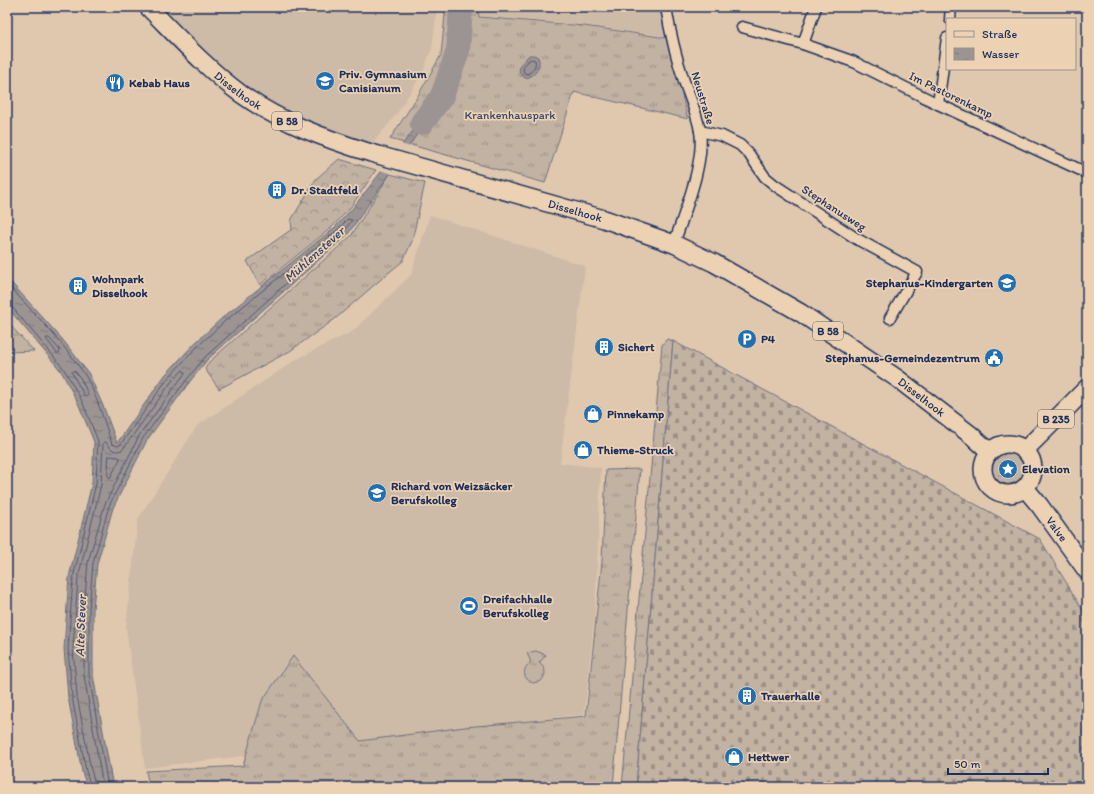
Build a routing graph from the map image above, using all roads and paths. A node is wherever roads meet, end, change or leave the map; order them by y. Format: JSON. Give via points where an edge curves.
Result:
{"nodes":[{"id":1,"x":148,"y":7,"type":"edge"},
{"id":2,"x":666,"y":7,"type":"edge"},
{"id":3,"x":816,"y":7,"type":"edge"},
{"id":4,"x":952,"y":7,"type":"edge"},
{"id":5,"x":950,"y":18,"type":"edge"},
{"id":6,"x":742,"y":27,"type":"dead end"},
{"id":7,"x":803,"y":44,"type":"junction"},
{"id":8,"x":946,"y":45,"type":"edge"},
{"id":9,"x":938,"y":104,"type":"junction"},
{"id":10,"x":700,"y":131,"type":"junction"},
{"id":11,"x":1087,"y":173,"type":"edge"},
{"id":12,"x":674,"y":244,"type":"junction"},
{"id":13,"x":890,"y":318,"type":"dead end"},
{"id":14,"x":1087,"y":388,"type":"edge"},
{"id":15,"x":1025,"y":450,"type":"junction"},
{"id":16,"x":989,"y":451,"type":"junction"},
{"id":17,"x":1025,"y":488,"type":"junction"},
{"id":18,"x":1087,"y":571,"type":"edge"}],
"edges":[{"from":1,"to":12,"type":"main road","name":"Disselhook","number":"B 58","via":[[208,67],[242,94],[268,111],[314,134],[604,218]]},
{"from":2,"to":10,"type":"street","name":"Neustraße","via":[[672,40]]},
{"from":3,"to":7,"type":"street"},
{"from":4,"to":5,"type":"street"},
{"from":6,"to":7,"type":"street","name":"Im Pastorenkamp"},
{"from":7,"to":9,"type":"street","name":"Im Pastorenkamp","via":[[854,62]]},
{"from":8,"to":9,"type":"street"},
{"from":9,"to":11,"type":"street","name":"Im Pastorenkamp"},
{"from":10,"to":12,"type":"street","name":"Neustraße","via":[[695,180]]},
{"from":10,"to":13,"type":"street","name":"Stephanusweg","via":[[722,136],[740,146],[765,177],[776,186],[857,239],[917,272]]},
{"from":12,"to":16,"type":"main road","name":"Disselhook","number":"B 58","via":[[714,263],[801,314],[898,379]]},
{"from":14,"to":15,"type":"main road","number":"B 235"},
{"from":15,"to":16,"type":"main road","via":[[1011,444],[1003,444]]},
{"from":15,"to":17,"type":"main road","via":[[1030,457],[1033,470],[1030,482]]},
{"from":16,"to":17,"type":"main road","via":[[982,469],[989,487],[995,492],[1010,495]]},
{"from":17,"to":18,"type":"main road","name":"Valve"}]}
